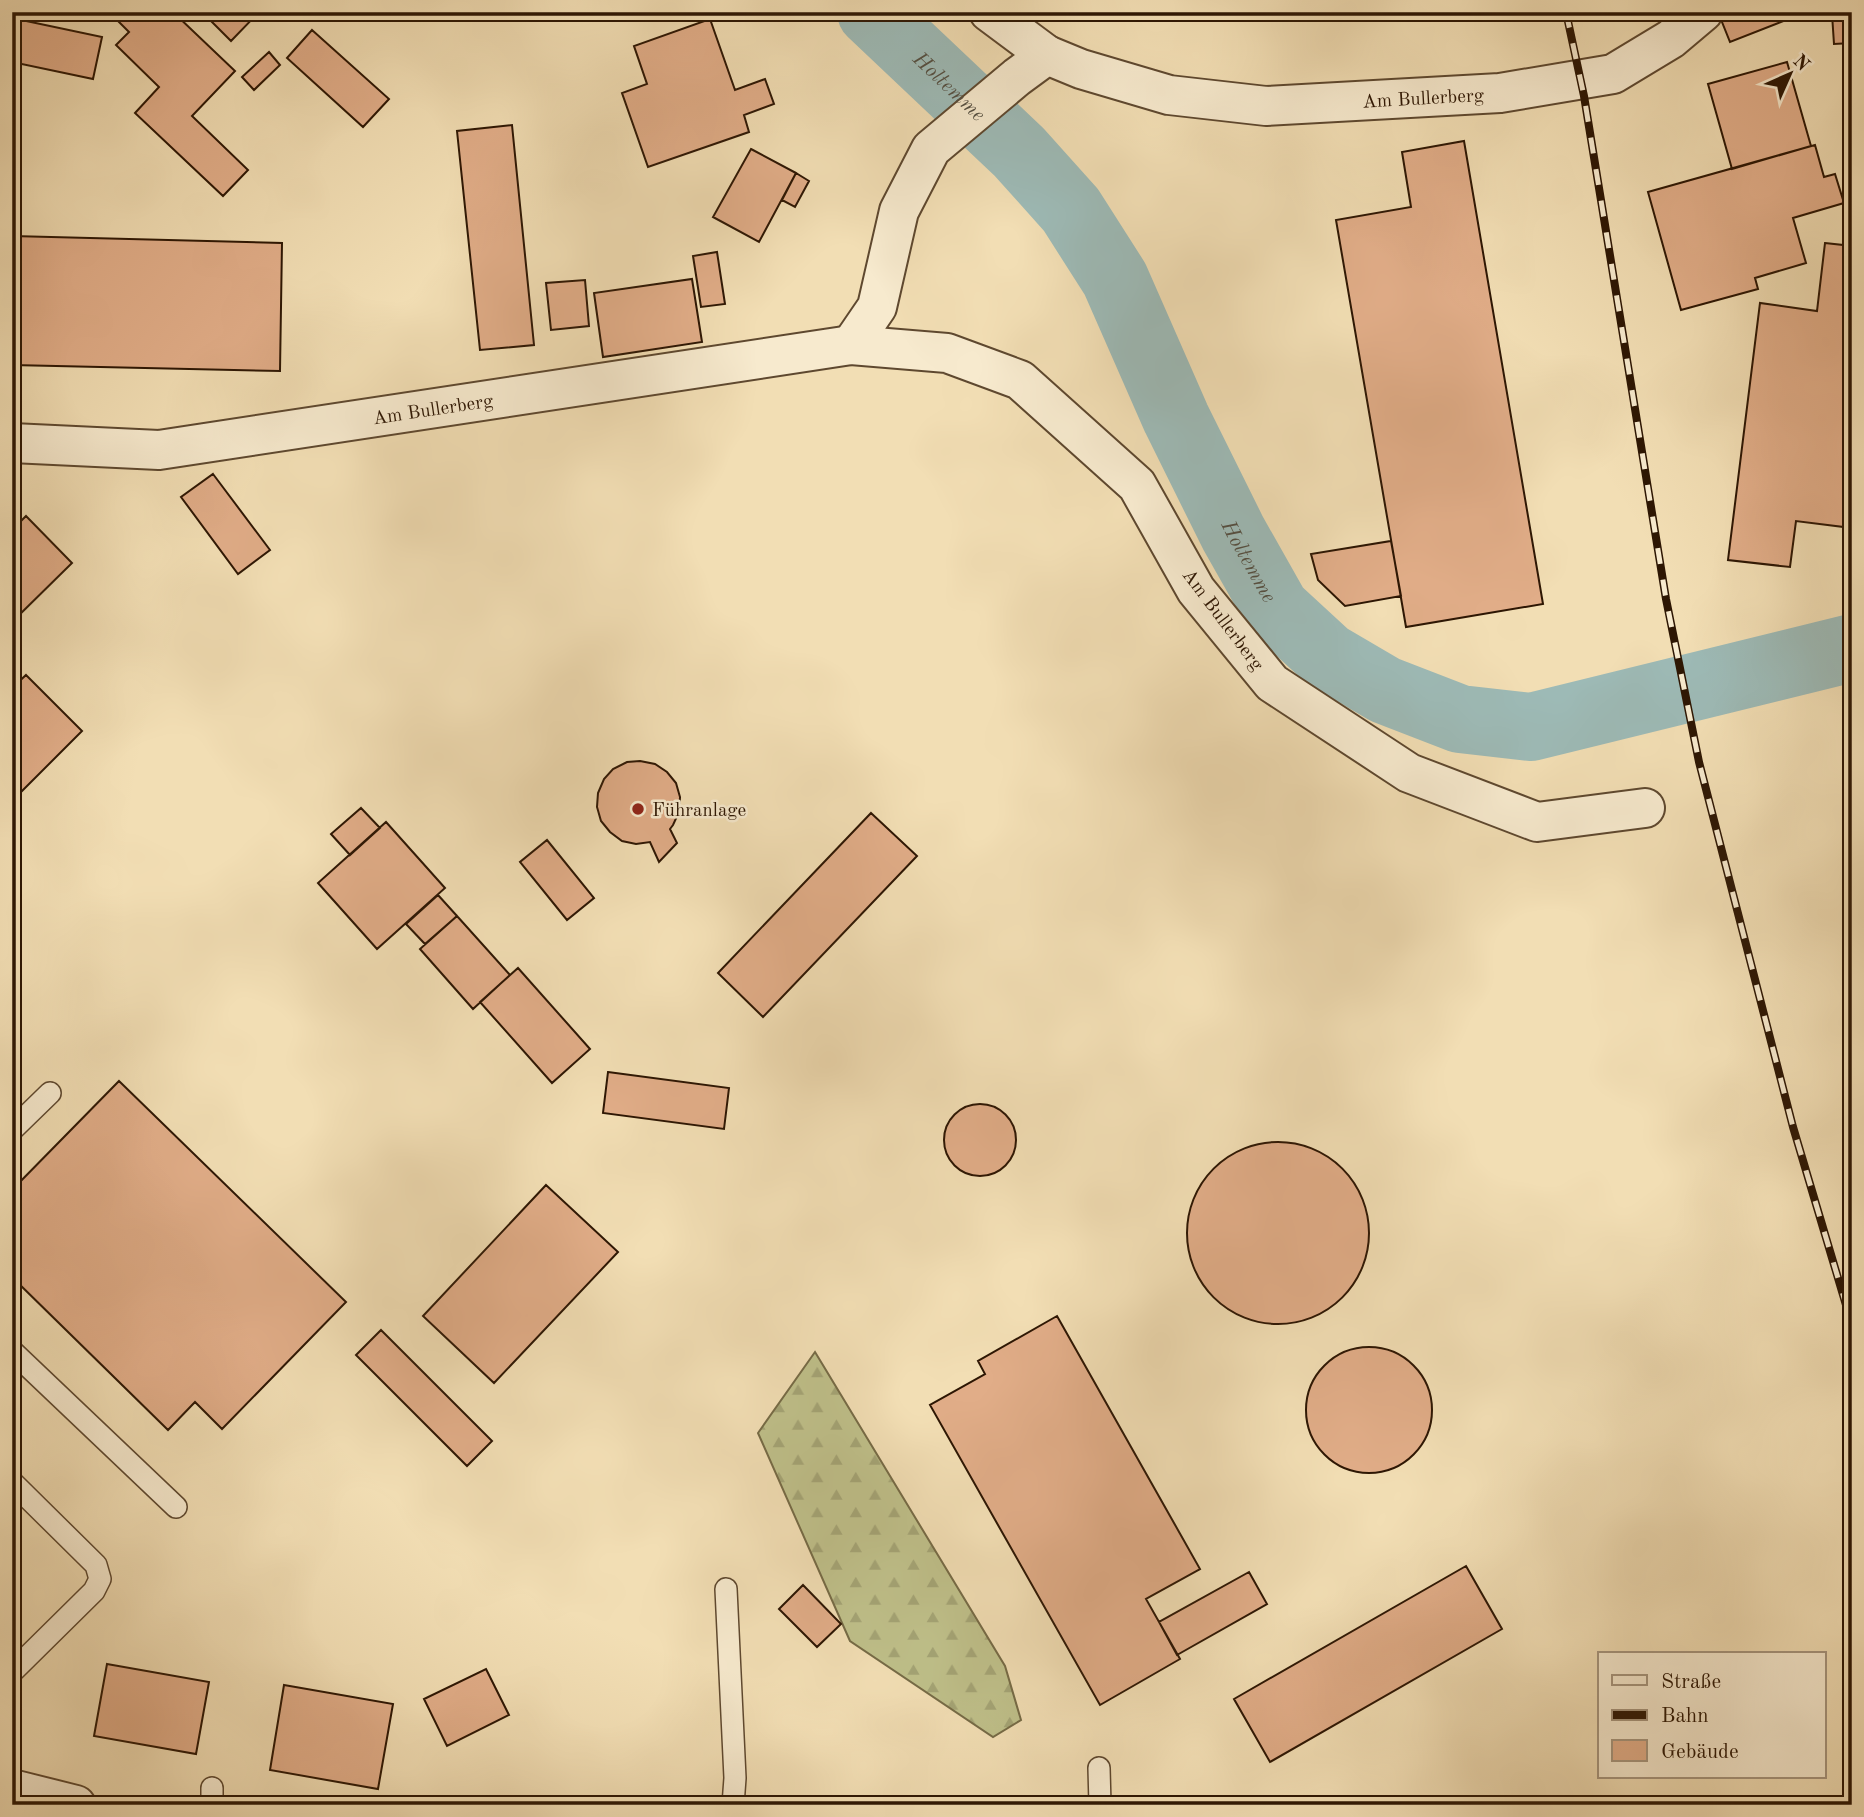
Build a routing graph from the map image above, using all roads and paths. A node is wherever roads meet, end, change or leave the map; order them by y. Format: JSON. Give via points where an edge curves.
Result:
{"nodes":[{"id":1,"x":989,"y":12,"type":"edge"},
{"id":2,"x":1703,"y":12,"type":"edge"},
{"id":3,"x":1032,"y":66,"type":"junction"},
{"id":4,"x":851,"y":345,"type":"junction"},
{"id":5,"x":12,"y":443,"type":"edge"},
{"id":6,"x":1646,"y":808,"type":"dead end"},
{"id":7,"x":50,"y":1093,"type":"dead end"},
{"id":8,"x":12,"y":1130,"type":"edge"},
{"id":9,"x":12,"y":1351,"type":"edge"},
{"id":10,"x":12,"y":1482,"type":"edge"},
{"id":11,"x":176,"y":1507,"type":"dead end"},
{"id":12,"x":726,"y":1589,"type":"dead end"},
{"id":13,"x":12,"y":1672,"type":"edge"},
{"id":14,"x":1099,"y":1768,"type":"dead end"},
{"id":15,"x":12,"y":1789,"type":"edge"},
{"id":16,"x":76,"y":1805,"type":"edge"},
{"id":17,"x":733,"y":1805,"type":"edge"},
{"id":18,"x":1100,"y":1805,"type":"edge"}],
"edges":[{"from":1,"to":3,"type":"street","name":"Am Bullerberg"},
{"from":2,"to":3,"type":"street","name":"Am Bullerberg","via":[[1671,39],[1613,74],[1500,93],[1266,106],[1170,95],[1081,69]]},
{"from":3,"to":4,"type":"street","via":[[932,149],[899,211],[877,307]]},
{"from":4,"to":5,"type":"street","name":"Am Bullerberg","via":[[159,450]]},
{"from":4,"to":6,"type":"street","name":"Am Bullerberg","via":[[947,353],[1020,380],[1137,485],[1196,590],[1272,683],[1409,773],[1537,822]]},
{"from":7,"to":8,"type":"lane"},
{"from":9,"to":11,"type":"lane"},
{"from":10,"to":13,"type":"lane","via":[[96,1565],[100,1578],[94,1591]]},
{"from":12,"to":17,"type":"lane"},
{"from":14,"to":18,"type":"lane"},
{"from":15,"to":16,"type":"street"}]}
